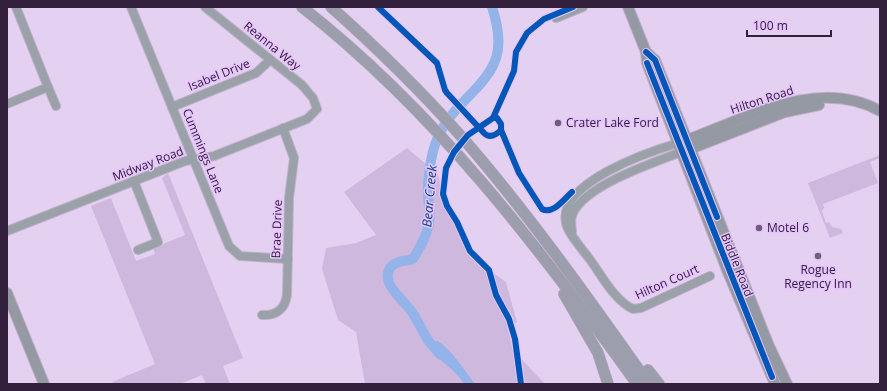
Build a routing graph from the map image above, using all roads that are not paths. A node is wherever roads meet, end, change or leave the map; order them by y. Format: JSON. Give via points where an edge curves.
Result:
{"nodes":[{"id":1,"x":16,"y":7,"type":"edge"},
{"id":2,"x":131,"y":7,"type":"edge"},
{"id":3,"x":205,"y":7,"type":"edge"},
{"id":4,"x":302,"y":7,"type":"edge"},
{"id":5,"x":331,"y":7,"type":"edge"},
{"id":6,"x":583,"y":7,"type":"edge"},
{"id":7,"x":628,"y":7,"type":"edge"},
{"id":8,"x":556,"y":18,"type":"dead end"},
{"id":9,"x":270,"y":60,"type":"junction"},
{"id":10,"x":48,"y":87,"type":"junction"},
{"id":11,"x":7,"y":104,"type":"edge"},
{"id":12,"x":56,"y":106,"type":"dead end"},
{"id":13,"x":172,"y":107,"type":"junction"},
{"id":14,"x":317,"y":109,"type":"joint"},
{"id":15,"x":880,"y":111,"type":"edge"},
{"id":16,"x":880,"y":118,"type":"edge"},
{"id":17,"x":283,"y":128,"type":"junction"},
{"id":18,"x":684,"y":146,"type":"junction"},
{"id":19,"x":193,"y":159,"type":"junction"},
{"id":20,"x":134,"y":181,"type":"junction"},
{"id":21,"x":7,"y":231,"type":"edge"},
{"id":22,"x":138,"y":250,"type":"dead end"},
{"id":23,"x":288,"y":259,"type":"junction"},
{"id":24,"x":550,"y":265,"type":"junction"},
{"id":25,"x":710,"y":276,"type":"dead end"},
{"id":26,"x":7,"y":293,"type":"edge"},
{"id":27,"x":262,"y":315,"type":"dead end"},
{"id":28,"x":627,"y":352,"type":"junction"},
{"id":29,"x":44,"y":384,"type":"edge"},
{"id":30,"x":608,"y":384,"type":"edge"},
{"id":31,"x":637,"y":384,"type":"edge"},
{"id":32,"x":650,"y":384,"type":"edge"},
{"id":33,"x":659,"y":384,"type":"edge"},
{"id":34,"x":775,"y":384,"type":"edge"},
{"id":35,"x":787,"y":384,"type":"edge"}],
"edges":[{"from":1,"to":10,"type":"street"},
{"from":2,"to":13,"type":"street","name":"Cummings Lane"},
{"from":3,"to":9,"type":"street","name":"Reanna Way"},
{"from":4,"to":24,"type":"highway","via":[[347,44],[425,120],[500,203]]},
{"from":5,"to":28,"type":"highway","via":[[434,107],[471,148],[534,226]]},
{"from":6,"to":8,"type":"street"},
{"from":7,"to":18,"type":"main road","name":"Biddle Road","via":[[646,52],[654,60]]},
{"from":9,"to":13,"type":"street","name":"Isabel Drive","via":[[256,73]]},
{"from":9,"to":14,"type":"street","name":"Reanna Way","via":[[306,89]]},
{"from":10,"to":11,"type":"street"},
{"from":10,"to":12,"type":"street"},
{"from":13,"to":19,"type":"street","name":"Cummings Lane"},
{"from":14,"to":17,"type":"street","name":"Midway Road","via":[[306,119]]},
{"from":15,"to":18,"type":"main road","name":"Hilton Road","via":[[852,100],[813,99],[770,109]]},
{"from":16,"to":18,"type":"main road","name":"Hilton Road","via":[[851,106],[812,106],[785,112]]},
{"from":17,"to":19,"type":"street","name":"Midway Road","via":[[214,156]]},
{"from":17,"to":23,"type":"street","name":"Brae Drive","via":[[294,158],[289,198]]},
{"from":18,"to":25,"type":"street","name":"Hilton Court","via":[[594,192],[573,212],[573,236],[614,292],[633,309],[641,308]]},
{"from":18,"to":34,"type":"main road","name":"Biddle Road"},
{"from":18,"to":35,"type":"main road","name":"Biddle Road"},
{"from":19,"to":20,"type":"street","name":"Midway Road"},
{"from":19,"to":23,"type":"street","name":"Cummings Lane","via":[[232,250],[245,257]]},
{"from":20,"to":21,"type":"street","name":"Midway Road"},
{"from":20,"to":22,"type":"street","via":[[158,242]]},
{"from":23,"to":27,"type":"street","name":"Brae Drive","via":[[286,300],[281,310],[275,314]]},
{"from":24,"to":30,"type":"highway","via":[[558,285],[598,353]]},
{"from":24,"to":31,"type":"highway"},
{"from":26,"to":29,"type":"main road"},
{"from":28,"to":32,"type":"highway"},
{"from":28,"to":33,"type":"highway","via":[[636,357]]}]}
